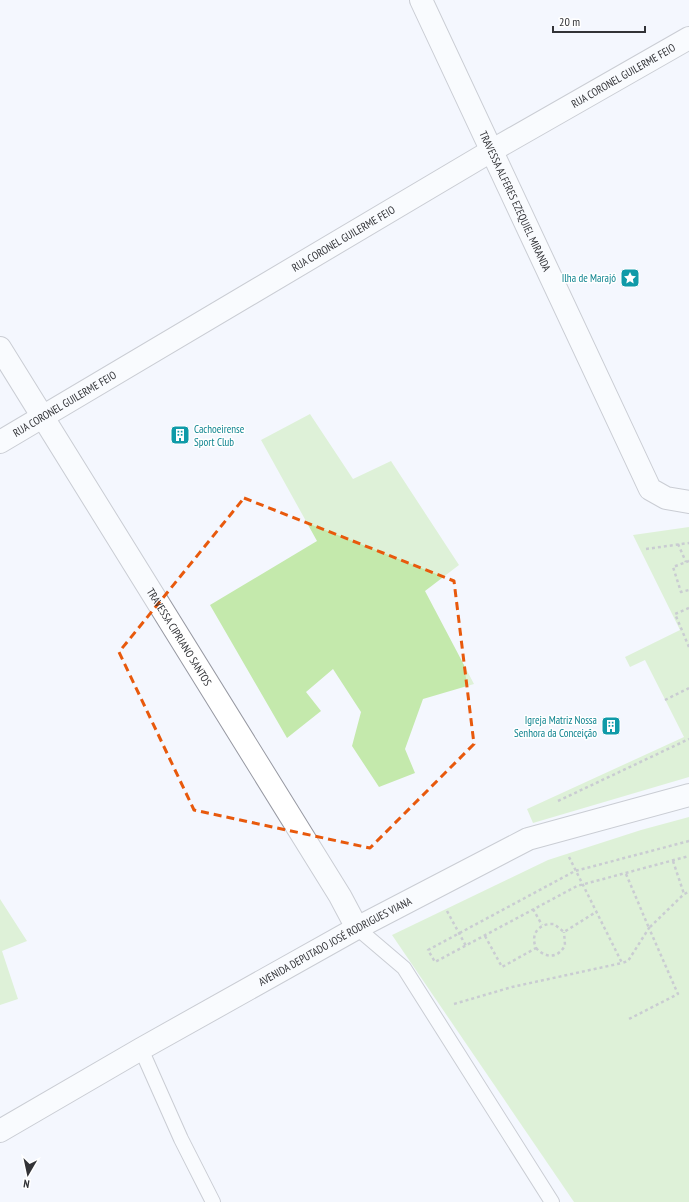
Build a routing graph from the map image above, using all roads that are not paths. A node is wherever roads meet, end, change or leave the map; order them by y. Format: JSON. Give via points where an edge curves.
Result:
{"nodes":[{"id":1,"x":421,"y":0,"type":"edge"},
{"id":2,"x":689,"y":38,"type":"edge"},
{"id":3,"x":491,"y":151,"type":"junction"},
{"id":4,"x":0,"y":348,"type":"edge"},
{"id":5,"x":42,"y":416,"type":"junction"},
{"id":6,"x":0,"y":442,"type":"edge"},
{"id":7,"x":689,"y":502,"type":"edge"},
{"id":8,"x":689,"y":795,"type":"edge"},
{"id":9,"x":357,"y":928,"type":"junction"},
{"id":10,"x":141,"y":1049,"type":"junction"},
{"id":11,"x":0,"y":1131,"type":"edge"},
{"id":12,"x":212,"y":1202,"type":"edge"},
{"id":13,"x":552,"y":1202,"type":"edge"}],
"edges":[{"from":1,"to":3,"type":"street","name":"TRAVESSA ALFERES EZEQUIEL MIRANDA"},
{"from":2,"to":3,"type":"street","name":"RUA CORONEL GUILERME FEIO"},
{"from":3,"to":5,"type":"street","name":"RUA CORONEL GUILERME FEIO"},
{"from":3,"to":7,"type":"street","name":"TRAVESSA ALFERES EZEQUIEL MIRANDA","via":[[650,489],[666,498]]},
{"from":4,"to":5,"type":"street","name":"TRAVESSA CIPRIANO SANTOS"},
{"from":5,"to":6,"type":"street","name":"RUA CORONEL GUILERME FEIO"},
{"from":5,"to":9,"type":"street","name":"TRAVESSA CIPRIANO SANTOS","via":[[336,889]]},
{"from":8,"to":9,"type":"street","name":"AVENIDA DEPUTADO JOSÉ RODRIGUES VIANA","via":[[528,839]]},
{"from":9,"to":10,"type":"street","name":"AVENIDA DEPUTADO JOSÉ RODRIGUES VIANA"},
{"from":9,"to":13,"type":"lane","via":[[404,968]]},
{"from":10,"to":11,"type":"street","name":"AVENIDA DEPUTADO JOSÉ RODRIGUES VIANA"},
{"from":10,"to":12,"type":"lane","via":[[180,1139]]}]}
